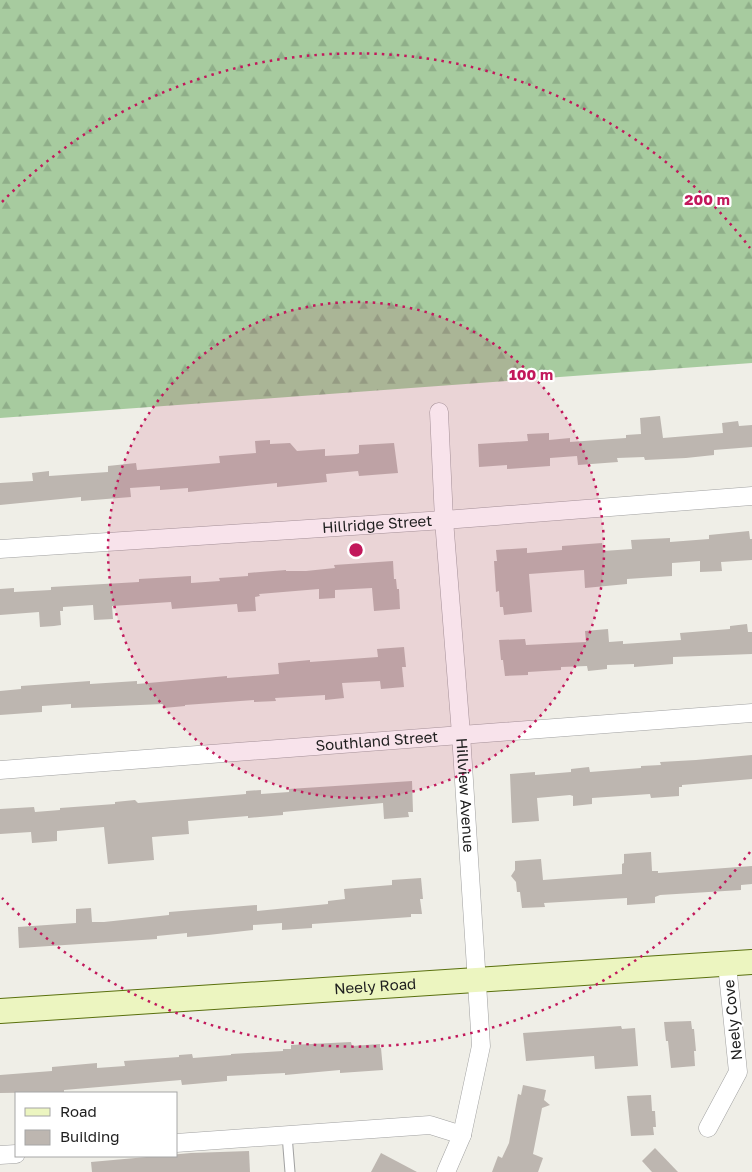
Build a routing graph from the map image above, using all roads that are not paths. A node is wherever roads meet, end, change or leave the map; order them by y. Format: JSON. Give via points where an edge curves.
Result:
{"nodes":[{"id":1,"x":439,"y":412,"type":"dead end"},
{"id":2,"x":752,"y":496,"type":"edge"},
{"id":3,"x":444,"y":520,"type":"junction"},
{"id":4,"x":0,"y":549,"type":"edge"},
{"id":5,"x":752,"y":713,"type":"edge"},
{"id":6,"x":461,"y":734,"type":"junction"},
{"id":7,"x":0,"y":770,"type":"edge"},
{"id":8,"x":752,"y":962,"type":"edge"},
{"id":9,"x":727,"y":964,"type":"junction"},
{"id":10,"x":476,"y":979,"type":"junction"},
{"id":11,"x":0,"y":1011,"type":"edge"},
{"id":12,"x":708,"y":1128,"type":"dead end"},
{"id":13,"x":287,"y":1135,"type":"junction"},
{"id":14,"x":462,"y":1135,"type":"junction"},
{"id":15,"x":178,"y":1143,"type":"edge"},
{"id":16,"x":0,"y":1154,"type":"edge"},
{"id":17,"x":15,"y":1154,"type":"edge"},
{"id":18,"x":290,"y":1172,"type":"edge"},
{"id":19,"x":446,"y":1172,"type":"edge"}],
"edges":[{"from":1,"to":3,"type":"street","name":"Hillview Avenue"},
{"from":2,"to":3,"type":"street","name":"Hillridge Street"},
{"from":3,"to":4,"type":"street","name":"Hillridge Street"},
{"from":3,"to":6,"type":"street","name":"Hillview Avenue"},
{"from":5,"to":6,"type":"street","name":"Southland Street"},
{"from":6,"to":7,"type":"street","name":"Southland Street"},
{"from":6,"to":10,"type":"street","name":"Hillview Avenue"},
{"from":8,"to":9,"type":"street","name":"Neely Road"},
{"from":9,"to":10,"type":"street","name":"Neely Road"},
{"from":9,"to":12,"type":"street","name":"Neely Cove","via":[[738,1072]]},
{"from":10,"to":11,"type":"street","name":"Neely Road"},
{"from":10,"to":14,"type":"street","name":"Hillview Avenue","via":[[481,1046]]},
{"from":13,"to":14,"type":"street","via":[[430,1125]]},
{"from":13,"to":15,"type":"street"},
{"from":13,"to":18,"type":"lane"},
{"from":14,"to":19,"type":"street","name":"Hillview Avenue"},
{"from":16,"to":17,"type":"street"}]}
